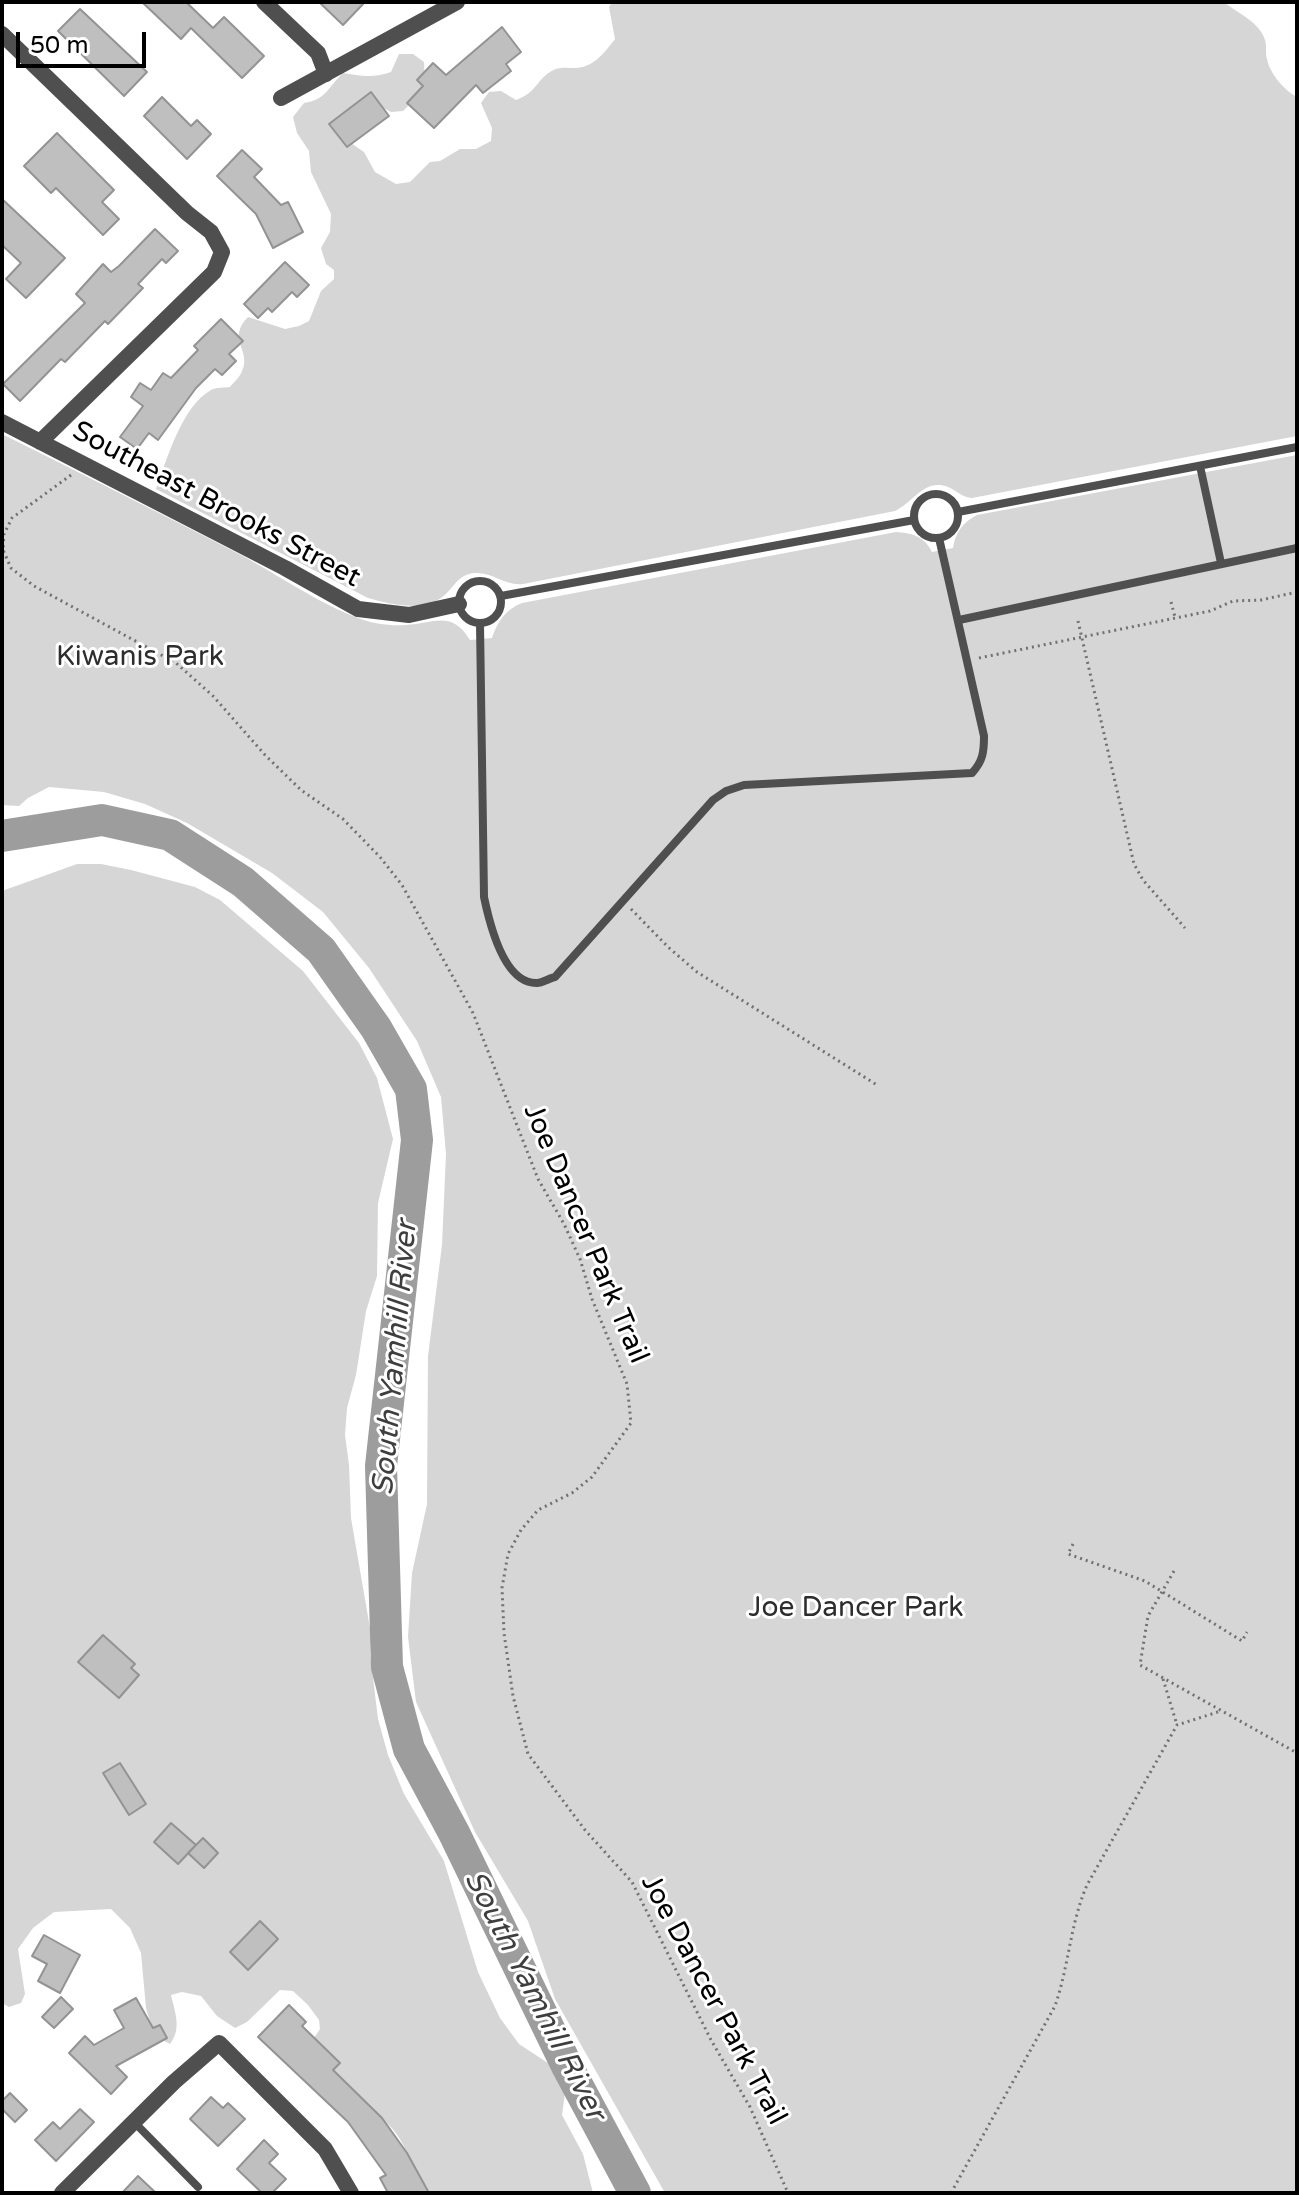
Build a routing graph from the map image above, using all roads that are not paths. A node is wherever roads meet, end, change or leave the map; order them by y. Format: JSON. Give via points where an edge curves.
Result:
{"nodes":[{"id":1,"x":264,"y":2,"type":"edge"},
{"id":2,"x":457,"y":2,"type":"edge"},
{"id":3,"x":2,"y":34,"type":"edge"},
{"id":4,"x":326,"y":74,"type":"junction"},
{"id":5,"x":281,"y":98,"type":"dead end"},
{"id":6,"x":2,"y":422,"type":"edge"},
{"id":7,"x":40,"y":442,"type":"junction"},
{"id":8,"x":1297,"y":447,"type":"edge"},
{"id":9,"x":1200,"y":466,"type":"junction"},
{"id":10,"x":958,"y":512,"type":"junction"},
{"id":11,"x":914,"y":520,"type":"junction"},
{"id":12,"x":939,"y":538,"type":"junction"},
{"id":13,"x":1297,"y":548,"type":"edge"},
{"id":14,"x":1221,"y":563,"type":"junction"},
{"id":15,"x":501,"y":596,"type":"junction"},
{"id":16,"x":459,"y":604,"type":"junction"},
{"id":17,"x":959,"y":620,"type":"junction"},
{"id":18,"x":480,"y":624,"type":"junction"},
{"id":19,"x":134,"y":2122,"type":"junction"},
{"id":20,"x":198,"y":2187,"type":"dead end"},
{"id":21,"x":62,"y":2193,"type":"edge"},
{"id":22,"x":351,"y":2193,"type":"edge"}],
"edges":[{"from":1,"to":4,"type":"street","via":[[318,53]]},
{"from":2,"to":4,"type":"street"},
{"from":3,"to":7,"type":"street","via":[[211,232],[222,252],[214,272]]},
{"from":4,"to":5,"type":"street"},
{"from":6,"to":7,"type":"street","name":"Southeast Brooks Street"},
{"from":7,"to":16,"type":"street","name":"Southeast Brooks Street","via":[[358,609],[409,615]]},
{"from":8,"to":9,"type":"lane"},
{"from":9,"to":10,"type":"lane"},
{"from":9,"to":14,"type":"lane"},
{"from":10,"to":11,"type":"lane","via":[[946,496],[932,494],[920,500]]},
{"from":10,"to":12,"type":"lane","via":[[952,532]]},
{"from":11,"to":12,"type":"lane","via":[[921,532]]},
{"from":11,"to":15,"type":"lane"},
{"from":12,"to":17,"type":"lane"},
{"from":13,"to":14,"type":"lane"},
{"from":14,"to":17,"type":"lane"},
{"from":15,"to":16,"type":"lane","via":[[480,580],[462,590]]},
{"from":15,"to":18,"type":"lane","via":[[497,615]]},
{"from":16,"to":18,"type":"lane","via":[[468,620]]},
{"from":17,"to":18,"type":"lane","via":[[984,736],[984,753],[972,773],[744,785],[726,791],[555,977],[537,983],[520,977],[504,958],[491,932],[484,897]]},
{"from":19,"to":20,"type":"lane"},
{"from":19,"to":21,"type":"street"},
{"from":19,"to":22,"type":"street","via":[[219,2043],[325,2149]]}]}
